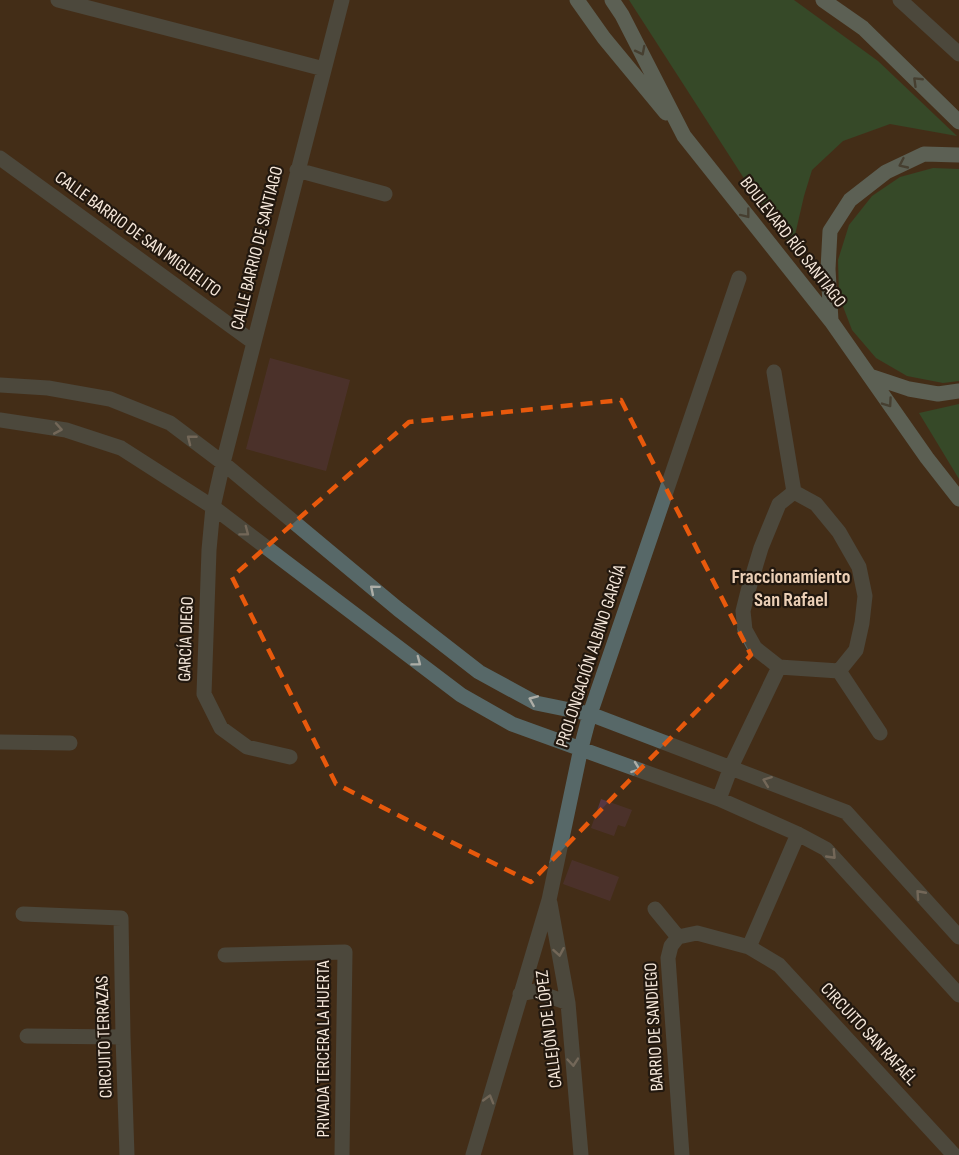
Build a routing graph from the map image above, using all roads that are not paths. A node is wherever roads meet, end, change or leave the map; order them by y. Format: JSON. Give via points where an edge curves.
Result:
{"nodes":[{"id":1,"x":58,"y":0,"type":"edge"},
{"id":2,"x":342,"y":0,"type":"edge"},
{"id":3,"x":577,"y":0,"type":"edge"},
{"id":4,"x":612,"y":0,"type":"edge"},
{"id":5,"x":823,"y":0,"type":"edge"},
{"id":6,"x":900,"y":0,"type":"edge"},
{"id":7,"x":959,"y":54,"type":"edge"},
{"id":8,"x":324,"y":69,"type":"junction"},
{"id":9,"x":959,"y":122,"type":"edge"},
{"id":10,"x":684,"y":136,"type":"junction"},
{"id":11,"x":959,"y":155,"type":"edge"},
{"id":12,"x":0,"y":158,"type":"edge"},
{"id":13,"x":297,"y":170,"type":"junction"},
{"id":14,"x":385,"y":194,"type":"dead end"},
{"id":15,"x":739,"y":278,"type":"dead end"},
{"id":16,"x":831,"y":321,"type":"junction"},
{"id":17,"x":253,"y":342,"type":"junction"},
{"id":18,"x":774,"y":372,"type":"dead end"},
{"id":19,"x":870,"y":376,"type":"junction"},
{"id":20,"x":0,"y":385,"type":"edge"},
{"id":21,"x":959,"y":391,"type":"edge"},
{"id":22,"x":0,"y":420,"type":"edge"},
{"id":23,"x":223,"y":463,"type":"junction"},
{"id":24,"x":794,"y":492,"type":"junction"},
{"id":25,"x":959,"y":499,"type":"edge"},
{"id":26,"x":213,"y":507,"type":"junction"},
{"id":27,"x":778,"y":667,"type":"junction"},
{"id":28,"x":839,"y":671,"type":"junction"},
{"id":29,"x":590,"y":714,"type":"junction"},
{"id":30,"x":880,"y":733,"type":"dead end"},
{"id":31,"x":0,"y":742,"type":"edge"},
{"id":32,"x":70,"y":743,"type":"dead end"},
{"id":33,"x":581,"y":748,"type":"junction"},
{"id":34,"x":290,"y":757,"type":"dead end"},
{"id":35,"x":730,"y":767,"type":"junction"},
{"id":36,"x":719,"y":799,"type":"junction"},
{"id":37,"x":798,"y":834,"type":"junction"},
{"id":38,"x":549,"y":900,"type":"junction"},
{"id":39,"x":655,"y":909,"type":"dead end"},
{"id":40,"x":23,"y":914,"type":"dead end"},
{"id":41,"x":678,"y":937,"type":"junction"},
{"id":42,"x":959,"y":937,"type":"edge"},
{"id":43,"x":749,"y":947,"type":"junction"},
{"id":44,"x":225,"y":954,"type":"dead end"},
{"id":45,"x":520,"y":994,"type":"junction"},
{"id":46,"x":959,"y":994,"type":"edge"},
{"id":47,"x":568,"y":1004,"type":"junction"},
{"id":48,"x":27,"y":1036,"type":"dead end"},
{"id":49,"x":123,"y":1037,"type":"junction"},
{"id":50,"x":127,"y":1155,"type":"edge"},
{"id":51,"x":342,"y":1155,"type":"edge"},
{"id":52,"x":473,"y":1155,"type":"edge"},
{"id":53,"x":581,"y":1155,"type":"edge"},
{"id":54,"x":682,"y":1155,"type":"edge"},
{"id":55,"x":954,"y":1155,"type":"edge"}],
"edges":[{"from":1,"to":8,"type":"street"},
{"from":2,"to":8,"type":"street","name":"CALLE BARRIO DE SANTIAGO"},
{"from":3,"to":10,"type":"main road"},
{"from":4,"to":10,"type":"main road","name":"BOULEVARD RÍO SANTIAGO","one_way":true},
{"from":9,"to":5,"type":"main road","one_way":true,"via":[[863,28]]},
{"from":6,"to":7,"type":"street"},
{"from":8,"to":13,"type":"street","name":"CALLE BARRIO DE SANTIAGO"},
{"from":10,"to":16,"type":"main road","name":"BOULEVARD RÍO SANTIAGO","one_way":true},
{"from":11,"to":16,"type":"main road","one_way":true,"via":[[924,154],[886,172],[850,200],[830,231]]},
{"from":12,"to":17,"type":"street","name":"CALLE BARRIO DE SAN MIGUELITO"},
{"from":13,"to":14,"type":"street"},
{"from":13,"to":17,"type":"street","name":"CALLE BARRIO DE SANTIAGO"},
{"from":15,"to":29,"type":"street","name":"PROLONGACIÓN ALBINO GARCÍA"},
{"from":16,"to":19,"type":"main road","name":"BOULEVARD RÍO SANTIAGO"},
{"from":17,"to":23,"type":"street","name":"CALLE BARRIO DE SANTIAGO"},
{"from":18,"to":24,"type":"street"},
{"from":19,"to":21,"type":"main road","via":[[938,394]]},
{"from":19,"to":25,"type":"main road","name":"BOULEVARD RÍO SANTIAGO","one_way":true},
{"from":23,"to":20,"type":"street","one_way":true,"via":[[170,423],[110,399],[48,388]]},
{"from":22,"to":26,"type":"street","one_way":true,"via":[[66,430],[121,448]]},
{"from":23,"to":26,"type":"street","name":"CALLE BARRIO DE SANTIAGO"},
{"from":29,"to":23,"type":"street","one_way":true,"via":[[536,703],[479,672]]},
{"from":24,"to":27,"type":"street","via":[[779,504],[761,548],[743,611],[745,630],[755,648]]},
{"from":24,"to":28,"type":"street","via":[[816,504],[839,532],[859,567],[865,596],[862,623],[856,650]]},
{"from":26,"to":33,"type":"street","one_way":true,"via":[[461,695],[512,724]]},
{"from":26,"to":34,"type":"street","name":"GARCÍA DIEGO","via":[[204,694],[221,728],[248,747]]},
{"from":27,"to":28,"type":"street"},
{"from":27,"to":35,"type":"street"},
{"from":28,"to":30,"type":"street"},
{"from":29,"to":33,"type":"street","name":"PROLONGACIÓN ALBINO GARCÍA"},
{"from":29,"to":35,"type":"street"},
{"from":31,"to":32,"type":"street"},
{"from":33,"to":36,"type":"street","one_way":true},
{"from":33,"to":38,"type":"street","name":"PROLONGACIÓN ALBINO GARCÍA"},
{"from":35,"to":36,"type":"street"},
{"from":42,"to":35,"type":"street","one_way":true,"via":[[846,812]]},
{"from":36,"to":37,"type":"street"},
{"from":37,"to":43,"type":"street"},
{"from":37,"to":46,"type":"street","one_way":true,"via":[[826,849]]},
{"from":38,"to":45,"type":"street","name":"PROLONGACIÓN ALBINO GARCÍA"},
{"from":38,"to":47,"type":"street","name":"CALLEJÓN DE LÓPEZ","one_way":true},
{"from":39,"to":41,"type":"street"},
{"from":40,"to":49,"type":"street","name":"CIRCUITO TERRAZAS","via":[[121,918]]},
{"from":41,"to":43,"type":"street","via":[[697,933]]},
{"from":41,"to":54,"type":"street","name":"BARRIO DE SANDIEGO","via":[[668,958]]},
{"from":43,"to":55,"type":"street","name":"CIRCUITO SAN RAFAÉL","via":[[779,964]]},
{"from":44,"to":51,"type":"street","name":"PRIVADA TERCERA LA HUERTA","via":[[345,952]]},
{"from":45,"to":47,"type":"street","via":[[535,991]]},
{"from":52,"to":45,"type":"street","name":"PROLONGACIÓN ALBINO GARCÍA","one_way":true},
{"from":47,"to":53,"type":"street","name":"CALLEJÓN DE LÓPEZ","one_way":true},
{"from":48,"to":49,"type":"street"},
{"from":49,"to":50,"type":"street","name":"CIRCUITO TERRAZAS"}]}
